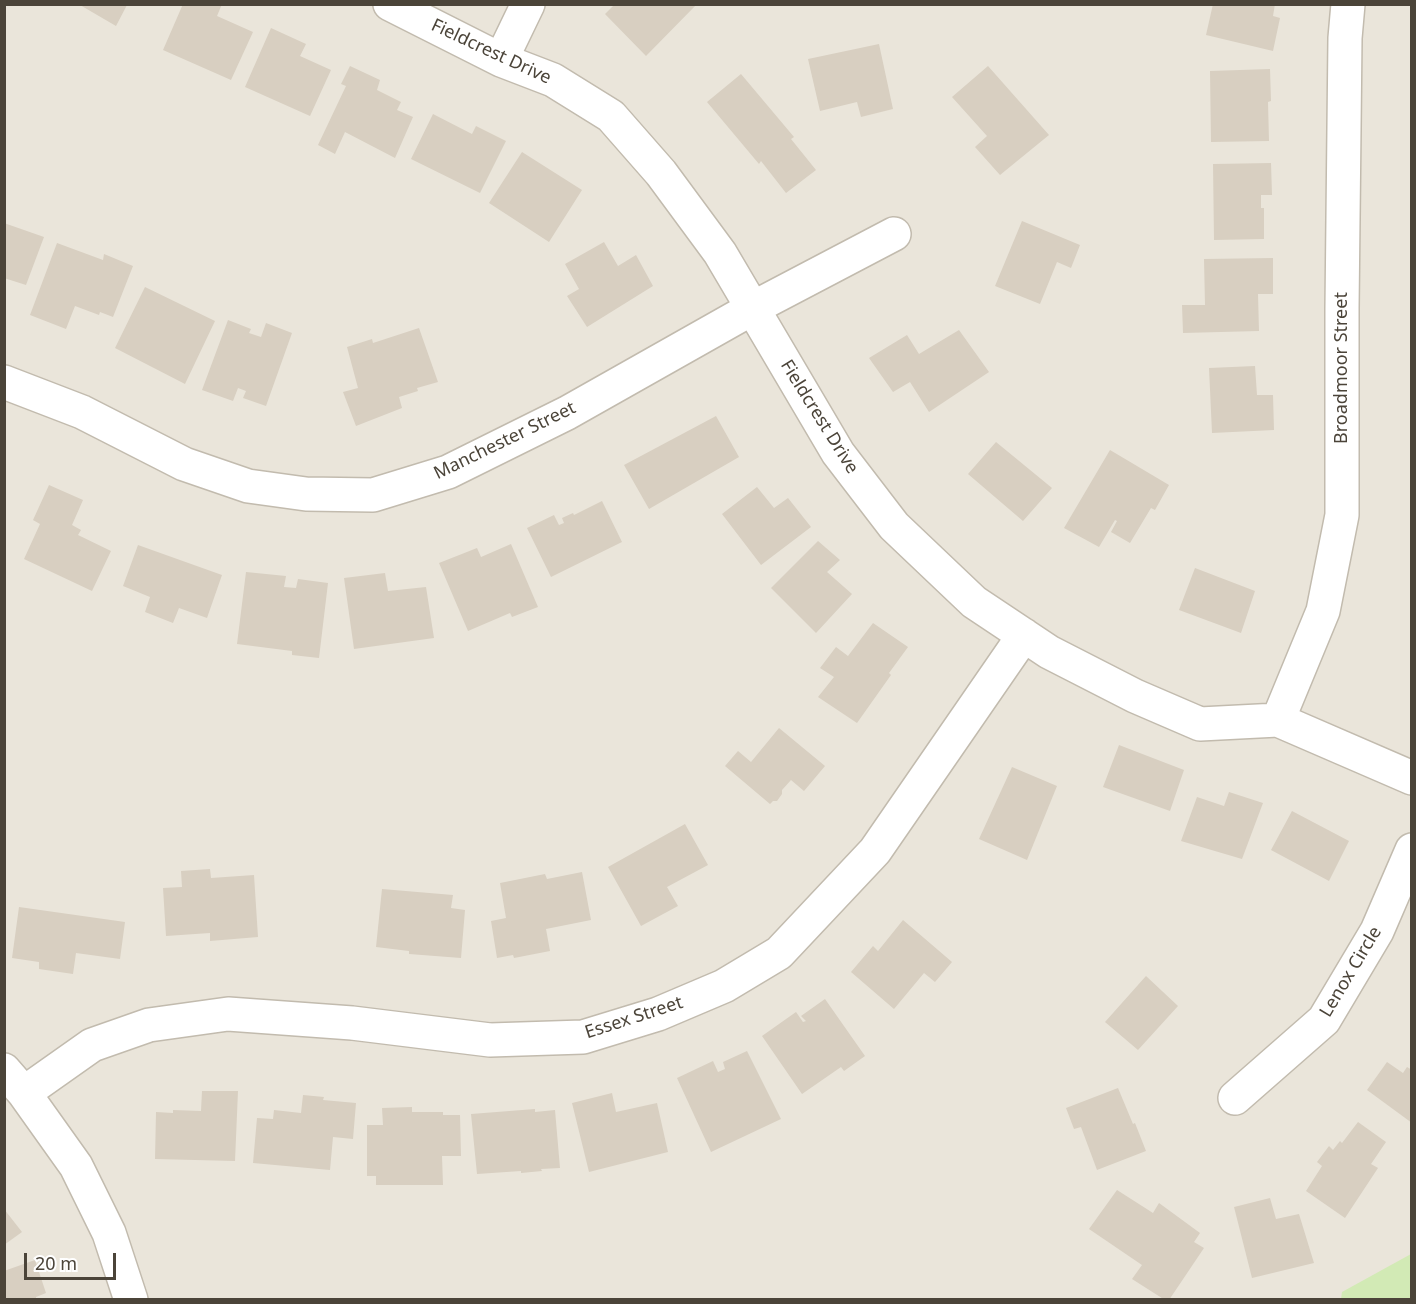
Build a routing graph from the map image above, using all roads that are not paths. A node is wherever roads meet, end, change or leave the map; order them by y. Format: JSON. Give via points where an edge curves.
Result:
{"nodes":[{"id":1,"x":390,"y":4,"type":"edge"},
{"id":2,"x":528,"y":4,"type":"edge"},
{"id":3,"x":1348,"y":4,"type":"edge"},
{"id":4,"x":501,"y":60,"type":"junction"},
{"id":5,"x":894,"y":234,"type":"dead end"},
{"id":6,"x":753,"y":308,"type":"junction"},
{"id":7,"x":4,"y":382,"type":"edge"},
{"id":8,"x":1024,"y":636,"type":"junction"},
{"id":9,"x":1278,"y":720,"type":"junction"},
{"id":10,"x":1412,"y":778,"type":"edge"},
{"id":11,"x":1412,"y":850,"type":"edge"},
{"id":12,"x":14,"y":1081,"type":"edge"},
{"id":13,"x":1235,"y":1098,"type":"dead end"},
{"id":14,"x":131,"y":1299,"type":"edge"}],
"edges":[{"from":1,"to":4,"type":"street","name":"Fieldcrest Drive"},
{"from":2,"to":4,"type":"street"},
{"from":3,"to":9,"type":"street","name":"Broadmoor Street","via":[[1344,85],[1342,515],[1323,611]]},
{"from":4,"to":6,"type":"street","name":"Fieldcrest Drive","via":[[553,80],[611,116],[661,173],[720,253]]},
{"from":5,"to":6,"type":"street","name":"Manchester Street"},
{"from":6,"to":7,"type":"street","name":"Manchester Street","via":[[567,413],[448,472],[373,495],[306,494],[248,486],[183,464],[82,412]]},
{"from":6,"to":8,"type":"street","name":"Fieldcrest Drive","via":[[838,453],[894,526],[974,602]]},
{"from":8,"to":9,"type":"street","name":"Fieldcrest Drive","via":[[1125,691],[1200,724]]},
{"from":8,"to":12,"type":"street","name":"Essex Street","via":[[875,851],[778,952],[724,986],[658,1014],[583,1036],[490,1040],[352,1023],[228,1014],[149,1025],[92,1045]]},
{"from":9,"to":10,"type":"street","name":"Fieldcrest Drive"},
{"from":11,"to":13,"type":"street","name":"Lenox Circle","via":[[1377,931],[1324,1020]]},
{"from":12,"to":14,"type":"street","via":[[76,1166],[109,1233]]}]}
